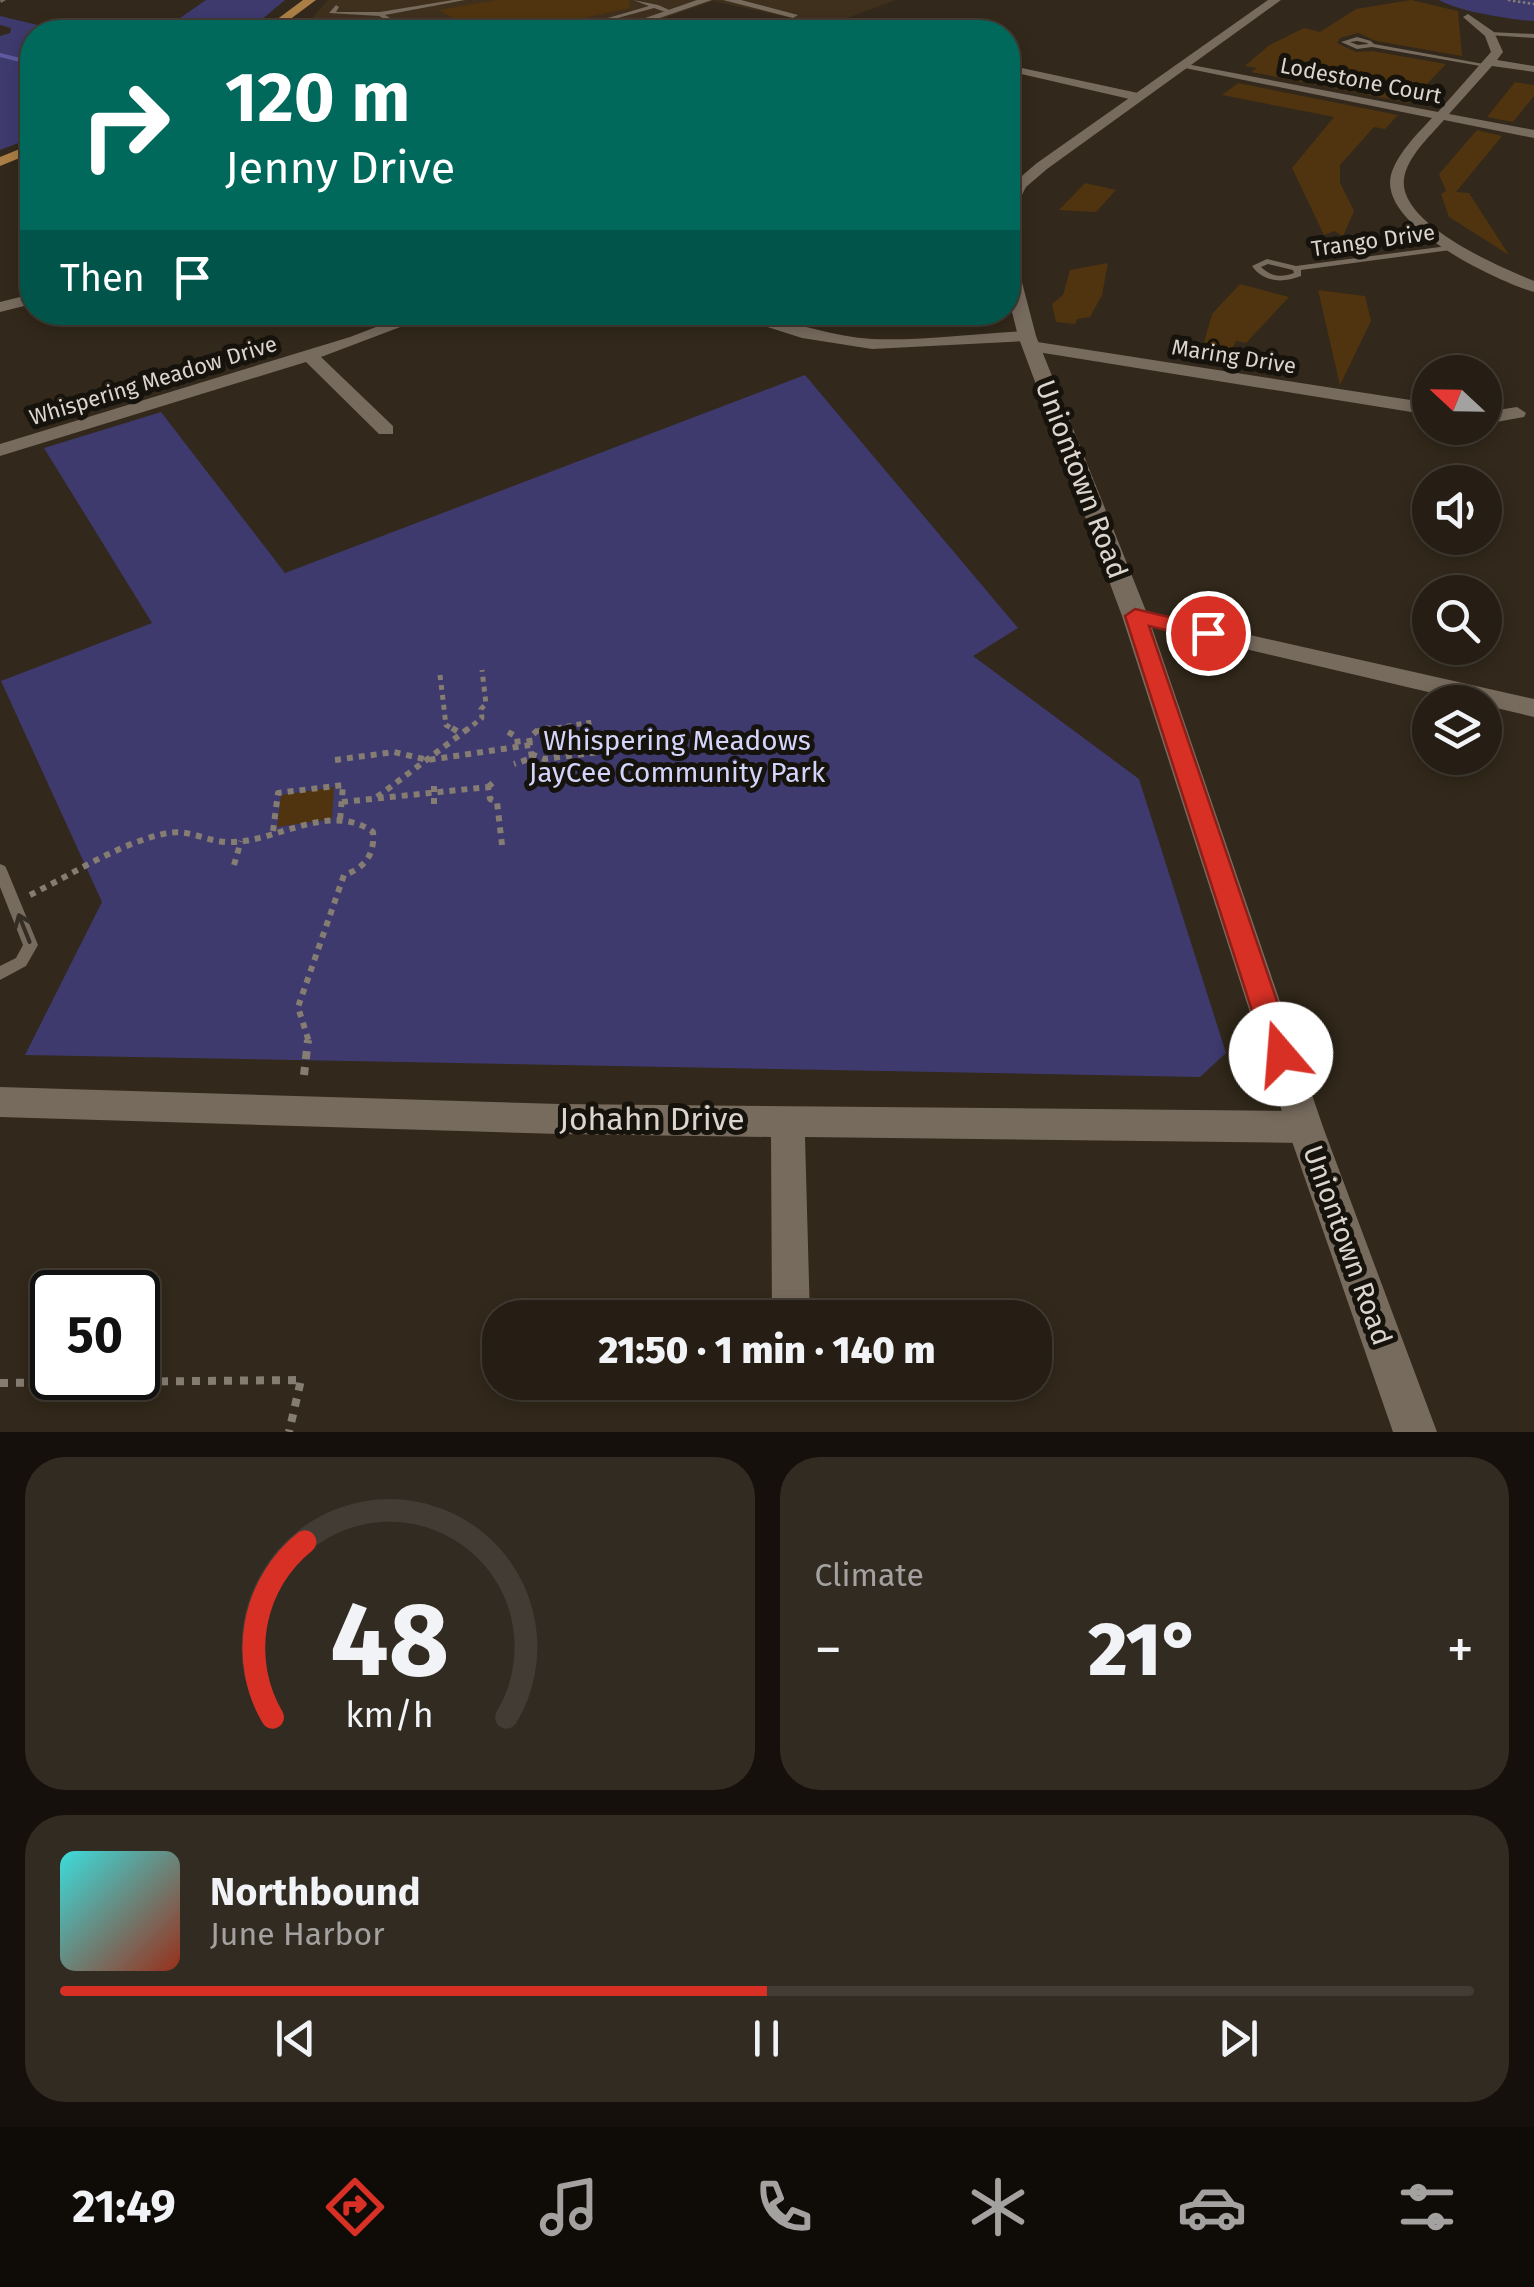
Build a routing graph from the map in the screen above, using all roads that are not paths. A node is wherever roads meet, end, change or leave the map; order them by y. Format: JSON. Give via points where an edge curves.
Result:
{"nodes":[{"id":1,"x":310,"y":0,"type":"edge"},
{"id":2,"x":462,"y":0,"type":"edge"},
{"id":3,"x":636,"y":0,"type":"edge"},
{"id":4,"x":706,"y":0,"type":"edge"},
{"id":5,"x":728,"y":0,"type":"edge"},
{"id":6,"x":1275,"y":0,"type":"edge"},
{"id":7,"x":339,"y":6,"type":"edge"},
{"id":8,"x":656,"y":6,"type":"junction"},
{"id":9,"x":671,"y":12,"type":"junction"},
{"id":10,"x":380,"y":14,"type":"junction"},
{"id":11,"x":793,"y":15,"type":"dead end"},
{"id":12,"x":1468,"y":17,"type":"dead end"},
{"id":13,"x":282,"y":20,"type":"edge"},
{"id":14,"x":390,"y":20,"type":"edge"},
{"id":15,"x":606,"y":20,"type":"edge"},
{"id":16,"x":647,"y":20,"type":"edge"},
{"id":17,"x":1490,"y":34,"type":"junction"},
{"id":18,"x":1534,"y":36,"type":"edge"},
{"id":19,"x":1372,"y":45,"type":"dead end"},
{"id":20,"x":1488,"y":63,"type":"junction"},
{"id":21,"x":1182,"y":66,"type":"junction"},
{"id":22,"x":1534,"y":69,"type":"edge"},
{"id":23,"x":1020,"y":71,"type":"edge"},
{"id":24,"x":1138,"y":97,"type":"junction"},
{"id":25,"x":1442,"y":116,"type":"junction"},
{"id":26,"x":1534,"y":134,"type":"edge"},
{"id":27,"x":1020,"y":188,"type":"edge"},
{"id":28,"x":1455,"y":247,"type":"junction"},
{"id":29,"x":1296,"y":268,"type":"dead end"},
{"id":30,"x":1534,"y":286,"type":"edge"},
{"id":31,"x":1020,"y":308,"type":"edge"},
{"id":32,"x":396,"y":325,"type":"edge"},
{"id":33,"x":777,"y":325,"type":"edge"},
{"id":34,"x":1027,"y":335,"type":"junction"},
{"id":35,"x":309,"y":356,"type":"junction"},
{"id":36,"x":1412,"y":406,"type":"edge"},
{"id":37,"x":1517,"y":413,"type":"dead end"},
{"id":38,"x":1502,"y":415,"type":"edge"},
{"id":39,"x":386,"y":430,"type":"dead end"},
{"id":40,"x":0,"y":450,"type":"edge"},
{"id":41,"x":1135,"y":616,"type":"junction"},
{"id":42,"x":1534,"y":708,"type":"edge"},
{"id":43,"x":0,"y":870,"type":"edge"},
{"id":44,"x":0,"y":974,"type":"edge"},
{"id":45,"x":0,"y":1102,"type":"edge"},
{"id":46,"x":788,"y":1120,"type":"junction"},
{"id":47,"x":1305,"y":1127,"type":"junction"},
{"id":48,"x":792,"y":1300,"type":"edge"},
{"id":49,"x":1415,"y":1432,"type":"edge"}],
"edges":[{"from":1,"to":13,"type":"highway"},
{"from":2,"to":10,"type":"lane"},
{"from":3,"to":8,"type":"lane"},
{"from":4,"to":9,"type":"street"},
{"from":5,"to":11,"type":"street"},
{"from":6,"to":21,"type":"main road"},
{"from":7,"to":10,"type":"lane"},
{"from":8,"to":9,"type":"lane"},
{"from":8,"to":15,"type":"lane"},
{"from":9,"to":16,"type":"street"},
{"from":10,"to":14,"type":"lane"},
{"from":12,"to":17,"type":"street"},
{"from":17,"to":18,"type":"lane"},
{"from":17,"to":20,"type":"street","via":[[1497,48]]},
{"from":19,"to":20,"type":"lane"},
{"from":20,"to":22,"type":"street"},
{"from":20,"to":25,"type":"street"},
{"from":21,"to":24,"type":"main road"},
{"from":21,"to":25,"type":"street","name":"Lodestone Court"},
{"from":23,"to":24,"type":"street"},
{"from":24,"to":27,"type":"main road"},
{"from":25,"to":26,"type":"street","name":"Lodestone Court"},
{"from":25,"to":28,"type":"street","via":[[1402,168],[1397,194],[1429,232]]},
{"from":28,"to":29,"type":"lane","name":"Trango Drive"},
{"from":28,"to":30,"type":"street"},
{"from":31,"to":34,"type":"main road","name":"Uniontown Road"},
{"from":32,"to":35,"type":"street","name":"Whispering Meadow Drive"},
{"from":33,"to":34,"type":"street","name":"Maring Drive","via":[[872,344]]},
{"from":34,"to":36,"type":"street","name":"Maring Drive"},
{"from":34,"to":41,"type":"main road","name":"Uniontown Road"},
{"from":35,"to":39,"type":"street"},
{"from":35,"to":40,"type":"street","name":"Whispering Meadow Drive"},
{"from":37,"to":38,"type":"street"},
{"from":41,"to":42,"type":"street"},
{"from":41,"to":47,"type":"main road","name":"Uniontown Road"},
{"from":44,"to":43,"type":"lane","one_way":true,"via":[[30,951]]},
{"from":45,"to":46,"type":"street","name":"Johahn Drive"},
{"from":46,"to":47,"type":"street","name":"Johahn Drive"},
{"from":46,"to":48,"type":"street"},
{"from":47,"to":49,"type":"main road","name":"Uniontown Road"}]}
